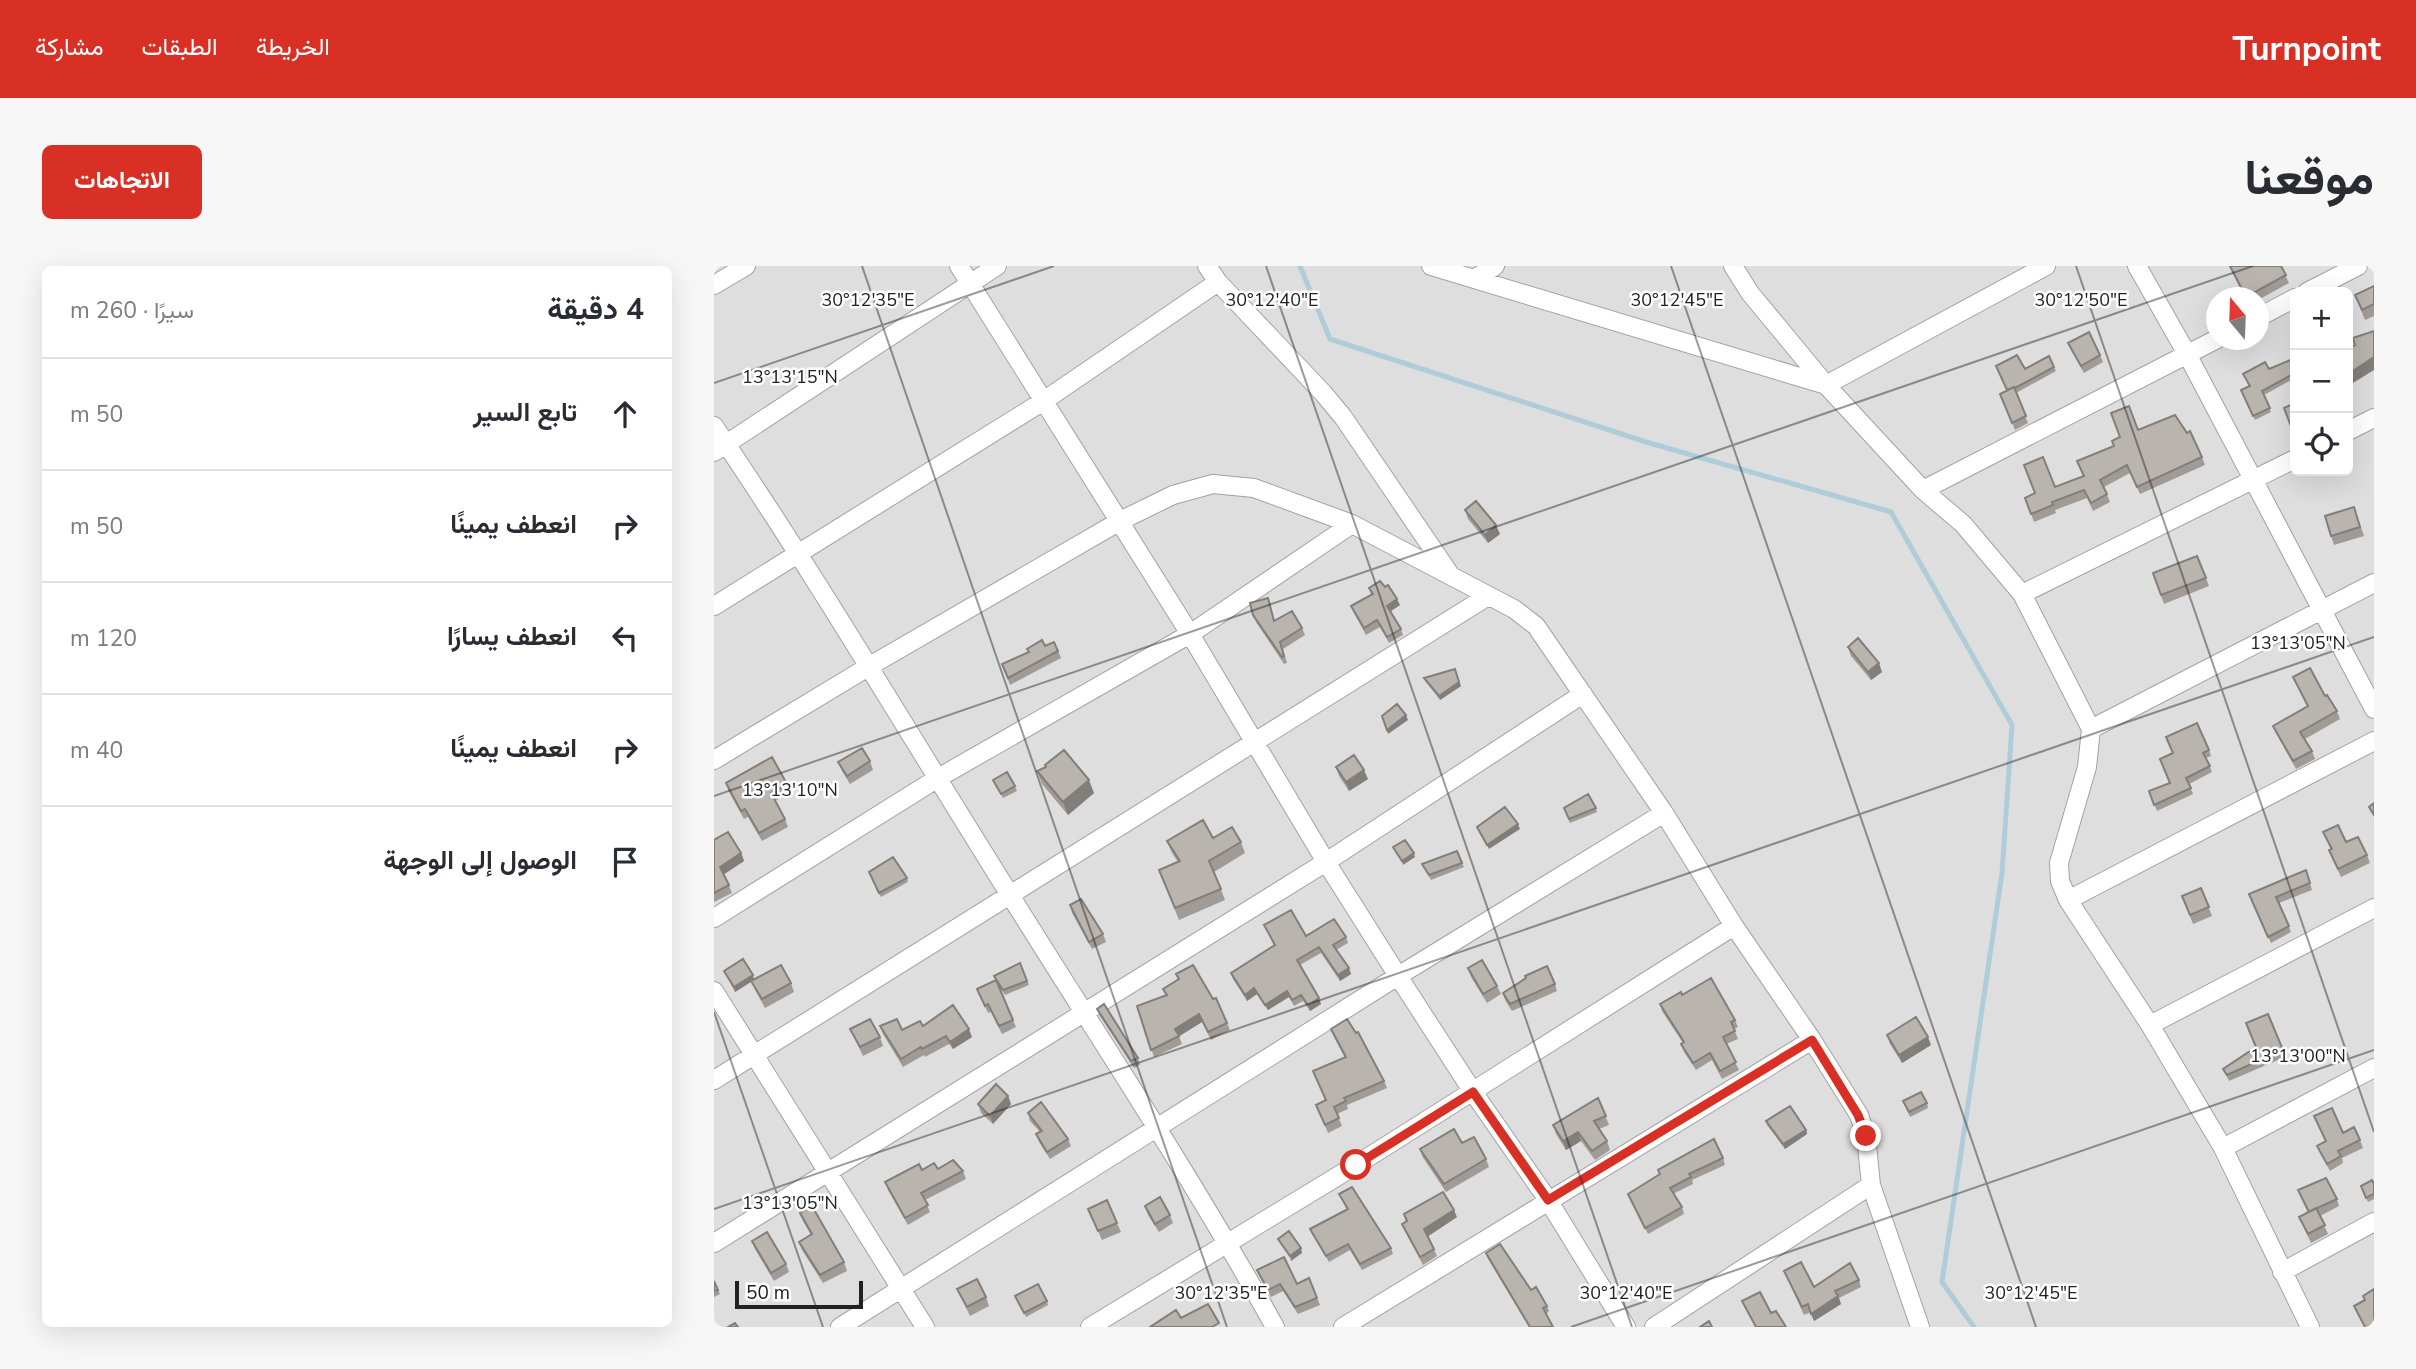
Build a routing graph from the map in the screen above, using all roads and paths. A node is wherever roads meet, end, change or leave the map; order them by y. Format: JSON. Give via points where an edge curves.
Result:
{"nodes":[{"id":1,"x":746,"y":266,"type":"edge"},
{"id":2,"x":958,"y":266,"type":"edge"},
{"id":3,"x":997,"y":266,"type":"edge"},
{"id":4,"x":1207,"y":266,"type":"edge"},
{"id":5,"x":1431,"y":266,"type":"edge"},
{"id":6,"x":1495,"y":266,"type":"edge"},
{"id":7,"x":2046,"y":266,"type":"edge"},
{"id":8,"x":2137,"y":266,"type":"edge"},
{"id":9,"x":2358,"y":266,"type":"edge"},
{"id":10,"x":1736,"y":267,"type":"edge"},
{"id":11,"x":1474,"y":278,"type":"junction"},
{"id":12,"x":1218,"y":282,"type":"junction"},
{"id":13,"x":714,"y":285,"type":"edge"},
{"id":14,"x":970,"y":285,"type":"junction"},
{"id":15,"x":2317,"y":287,"type":"edge"},
{"id":16,"x":2290,"y":301,"type":"edge"},
{"id":17,"x":2269,"y":312,"type":"edge"},
{"id":18,"x":2206,"y":344,"type":"edge"},
{"id":19,"x":2187,"y":354,"type":"junction"},
{"id":20,"x":1826,"y":385,"type":"junction"},
{"id":21,"x":1042,"y":402,"type":"junction"},
{"id":22,"x":2374,"y":418,"type":"edge"},
{"id":23,"x":714,"y":426,"type":"edge"},
{"id":24,"x":2353,"y":429,"type":"edge"},
{"id":25,"x":720,"y":448,"type":"edge"},
{"id":26,"x":2290,"y":462,"type":"edge"},
{"id":27,"x":2255,"y":480,"type":"junction"},
{"id":28,"x":1923,"y":490,"type":"junction"},
{"id":29,"x":1120,"y":522,"type":"junction"},
{"id":30,"x":1352,"y":524,"type":"junction"},
{"id":31,"x":797,"y":555,"type":"junction"},
{"id":32,"x":1451,"y":576,"type":"junction"},
{"id":33,"x":2374,"y":583,"type":"edge"},
{"id":34,"x":2022,"y":594,"type":"junction"},
{"id":35,"x":1488,"y":596,"type":"junction"},
{"id":36,"x":714,"y":606,"type":"edge"},
{"id":37,"x":2321,"y":610,"type":"junction"},
{"id":38,"x":1190,"y":634,"type":"junction"},
{"id":39,"x":868,"y":667,"type":"junction"},
{"id":40,"x":1583,"y":694,"type":"junction"},
{"id":41,"x":2374,"y":709,"type":"edge"},
{"id":42,"x":2091,"y":729,"type":"junction"},
{"id":43,"x":1254,"y":741,"type":"junction"},
{"id":44,"x":2374,"y":741,"type":"edge"},
{"id":45,"x":714,"y":760,"type":"edge"},
{"id":46,"x":937,"y":778,"type":"junction"},
{"id":47,"x":1664,"y":813,"type":"junction"},
{"id":48,"x":1326,"y":862,"type":"junction"},
{"id":49,"x":1009,"y":894,"type":"junction"},
{"id":50,"x":2068,"y":900,"type":"junction"},
{"id":51,"x":2374,"y":908,"type":"edge"},
{"id":52,"x":714,"y":918,"type":"edge"},
{"id":53,"x":1734,"y":926,"type":"junction"},
{"id":54,"x":1398,"y":976,"type":"junction"},
{"id":55,"x":714,"y":991,"type":"edge"},
{"id":56,"x":1083,"y":1012,"type":"junction"},
{"id":57,"x":2150,"y":1025,"type":"junction"},
{"id":58,"x":1812,"y":1040,"type":"junction"},
{"id":59,"x":754,"y":1055,"type":"junction"},
{"id":60,"x":2374,"y":1068,"type":"edge"},
{"id":61,"x":714,"y":1080,"type":"edge"},
{"id":62,"x":1473,"y":1092,"type":"junction"},
{"id":63,"x":1156,"y":1128,"type":"junction"},
{"id":64,"x":2222,"y":1148,"type":"junction"},
{"id":65,"x":828,"y":1172,"type":"junction"},
{"id":66,"x":1871,"y":1185,"type":"junction"},
{"id":67,"x":1548,"y":1200,"type":"junction"},
{"id":68,"x":2374,"y":1222,"type":"edge"},
{"id":69,"x":1227,"y":1242,"type":"junction"},
{"id":70,"x":714,"y":1243,"type":"edge"},
{"id":71,"x":2282,"y":1272,"type":"junction"},
{"id":72,"x":901,"y":1289,"type":"junction"},
{"id":73,"x":840,"y":1327,"type":"edge"},
{"id":74,"x":925,"y":1327,"type":"edge"},
{"id":75,"x":1090,"y":1327,"type":"edge"},
{"id":76,"x":1275,"y":1327,"type":"edge"},
{"id":77,"x":1343,"y":1327,"type":"edge"},
{"id":78,"x":1626,"y":1327,"type":"edge"},
{"id":79,"x":1654,"y":1327,"type":"edge"},
{"id":80,"x":1919,"y":1327,"type":"edge"},
{"id":81,"x":2310,"y":1327,"type":"edge"}],
"edges":[{"from":1,"to":13,"type":"street"},
{"from":2,"to":14,"type":"street"},
{"from":3,"to":14,"type":"street"},
{"from":4,"to":12,"type":"street"},
{"from":5,"to":11,"type":"street"},
{"from":6,"to":11,"type":"street"},
{"from":7,"to":20,"type":"street"},
{"from":8,"to":19,"type":"street"},
{"from":9,"to":15,"type":"street"},
{"from":10,"to":20,"type":"street","via":[[1750,293]]},
{"from":11,"to":20,"type":"street"},
{"from":12,"to":21,"type":"street"},
{"from":12,"to":32,"type":"street","via":[[1343,417]]},
{"from":14,"to":21,"type":"street"},
{"from":14,"to":25,"type":"street"},
{"from":16,"to":17,"type":"street"},
{"from":18,"to":19,"type":"street"},
{"from":19,"to":27,"type":"street"},
{"from":19,"to":28,"type":"street"},
{"from":20,"to":28,"type":"street"},
{"from":21,"to":29,"type":"street"},
{"from":21,"to":31,"type":"street"},
{"from":22,"to":24,"type":"street"},
{"from":23,"to":25,"type":"street"},
{"from":25,"to":31,"type":"street"},
{"from":26,"to":27,"type":"street"},
{"from":27,"to":34,"type":"street"},
{"from":27,"to":37,"type":"street"},
{"from":28,"to":34,"type":"street","via":[[1964,524]]},
{"from":29,"to":30,"type":"street","via":[[1173,495],[1213,484],[1254,488]]},
{"from":29,"to":38,"type":"street"},
{"from":29,"to":39,"type":"street"},
{"from":30,"to":32,"type":"street"},
{"from":30,"to":38,"type":"street"},
{"from":31,"to":36,"type":"street"},
{"from":31,"to":39,"type":"street"},
{"from":32,"to":35,"type":"street"},
{"from":33,"to":37,"type":"street"},
{"from":34,"to":42,"type":"street"},
{"from":35,"to":40,"type":"street","via":[[1536,626]]},
{"from":35,"to":43,"type":"street"},
{"from":37,"to":41,"type":"street"},
{"from":37,"to":42,"type":"street"},
{"from":38,"to":43,"type":"street"},
{"from":38,"to":46,"type":"street"},
{"from":39,"to":45,"type":"street"},
{"from":39,"to":46,"type":"street"},
{"from":40,"to":47,"type":"street"},
{"from":40,"to":48,"type":"street"},
{"from":42,"to":50,"type":"street","via":[[2087,767],[2059,863]]},
{"from":43,"to":48,"type":"street"},
{"from":43,"to":49,"type":"street"},
{"from":44,"to":50,"type":"street"},
{"from":46,"to":49,"type":"street"},
{"from":46,"to":52,"type":"street"},
{"from":47,"to":53,"type":"street"},
{"from":47,"to":54,"type":"street"},
{"from":48,"to":54,"type":"street"},
{"from":48,"to":56,"type":"street"},
{"from":49,"to":56,"type":"street"},
{"from":49,"to":59,"type":"street"},
{"from":50,"to":57,"type":"street"},
{"from":51,"to":57,"type":"street"},
{"from":53,"to":58,"type":"street"},
{"from":53,"to":62,"type":"street"},
{"from":54,"to":62,"type":"street"},
{"from":54,"to":63,"type":"street"},
{"from":55,"to":59,"type":"street"},
{"from":56,"to":63,"type":"street"},
{"from":56,"to":65,"type":"street"},
{"from":57,"to":64,"type":"street"},
{"from":58,"to":66,"type":"street","via":[[1858,1115],[1866,1136]]},
{"from":58,"to":67,"type":"street"},
{"from":59,"to":61,"type":"street"},
{"from":59,"to":65,"type":"street"},
{"from":60,"to":64,"type":"street"},
{"from":62,"to":67,"type":"street"},
{"from":62,"to":69,"type":"street"},
{"from":63,"to":69,"type":"street"},
{"from":63,"to":72,"type":"street"},
{"from":64,"to":71,"type":"street"},
{"from":65,"to":70,"type":"street"},
{"from":65,"to":72,"type":"street"},
{"from":66,"to":79,"type":"street"},
{"from":66,"to":80,"type":"street"},
{"from":67,"to":77,"type":"street"},
{"from":67,"to":78,"type":"street"},
{"from":68,"to":71,"type":"street"},
{"from":69,"to":75,"type":"street"},
{"from":69,"to":76,"type":"street"},
{"from":71,"to":81,"type":"street"},
{"from":72,"to":73,"type":"street"},
{"from":72,"to":74,"type":"street"}]}
